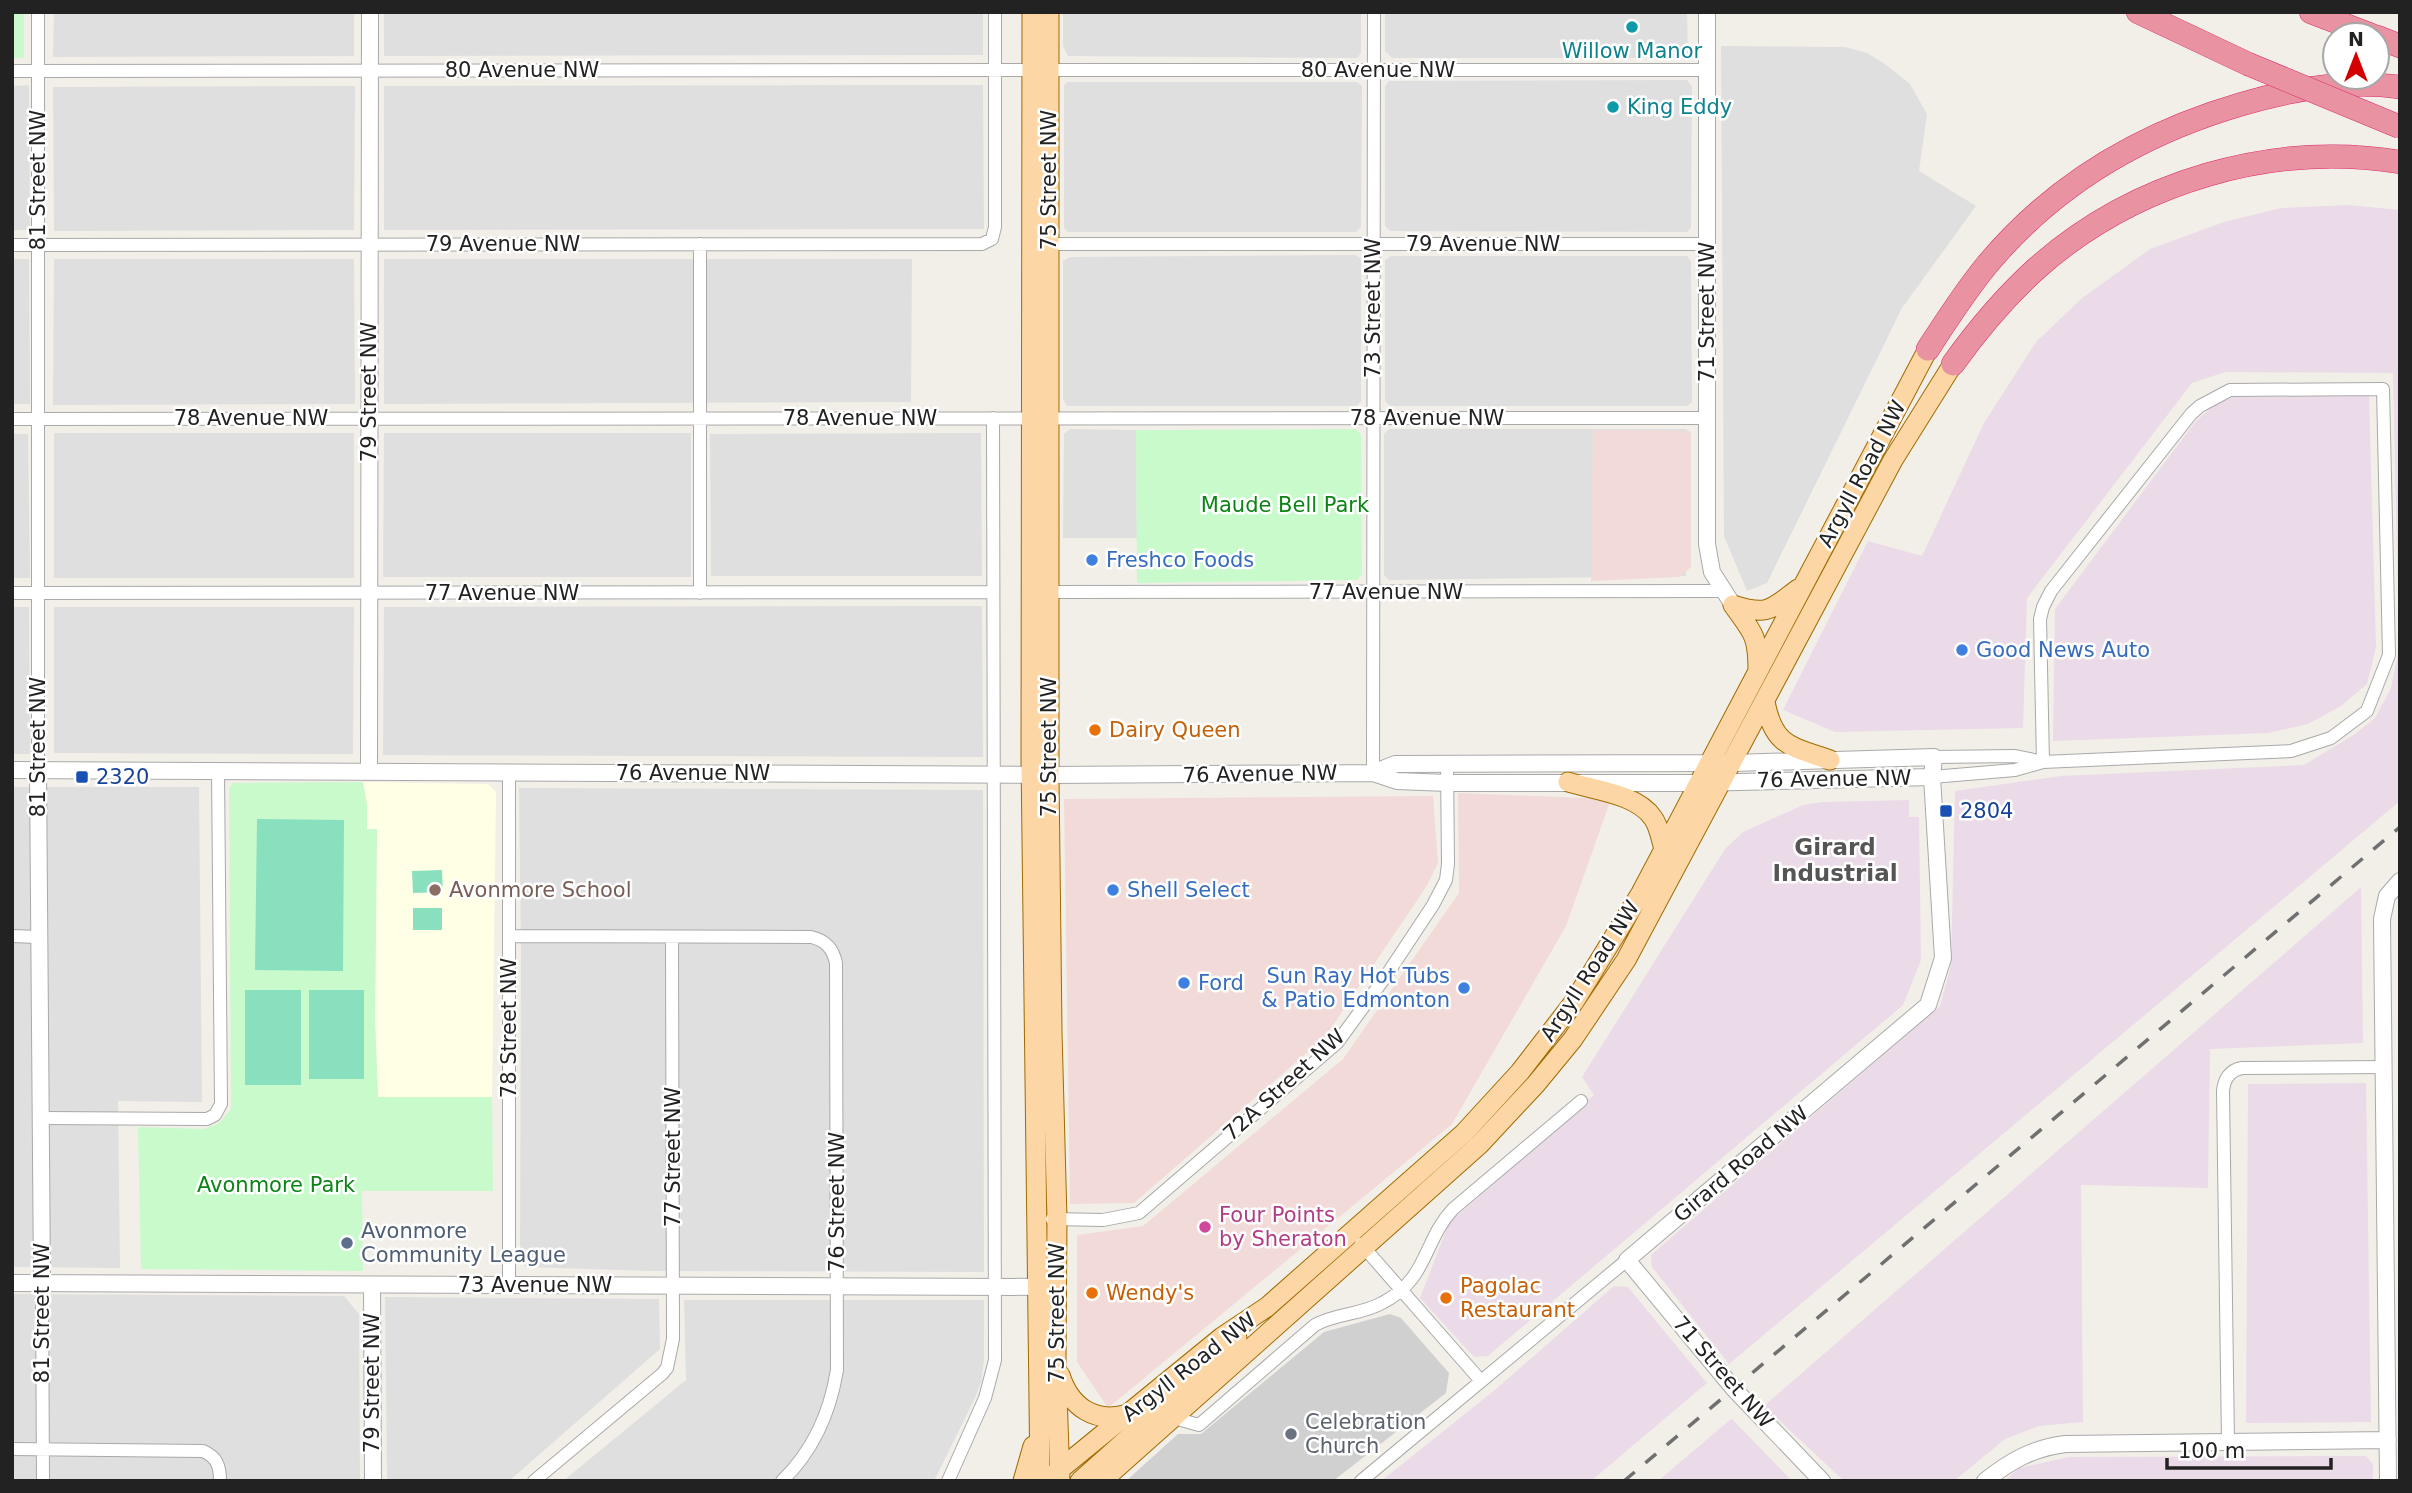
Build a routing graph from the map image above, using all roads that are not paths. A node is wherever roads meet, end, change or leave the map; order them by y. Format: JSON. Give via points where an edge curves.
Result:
{"nodes":[{"id":1,"x":38,"y":12,"type":"edge"},
{"id":2,"x":370,"y":12,"type":"edge"},
{"id":3,"x":995,"y":12,"type":"edge"},
{"id":4,"x":1032,"y":12,"type":"edge"},
{"id":5,"x":1049,"y":12,"type":"edge"},
{"id":6,"x":1374,"y":12,"type":"edge"},
{"id":7,"x":1707,"y":12,"type":"edge"},
{"id":8,"x":2138,"y":12,"type":"edge"},
{"id":9,"x":2311,"y":12,"type":"edge"},
{"id":10,"x":2334,"y":21,"type":"edge"},
{"id":11,"x":370,"y":70,"type":"junction"},
{"id":12,"x":1373,"y":70,"type":"junction"},
{"id":13,"x":1707,"y":70,"type":"junction"},
{"id":14,"x":12,"y":71,"type":"edge"},
{"id":15,"x":38,"y":71,"type":"junction"},
{"id":16,"x":995,"y":71,"type":"junction"},
{"id":17,"x":1041,"y":71,"type":"junction"},
{"id":18,"x":2400,"y":87,"type":"edge"},
{"id":19,"x":2400,"y":127,"type":"edge"},
{"id":20,"x":2400,"y":162,"type":"edge"},
{"id":21,"x":1373,"y":243,"type":"junction"},
{"id":22,"x":12,"y":244,"type":"edge"},
{"id":23,"x":38,"y":244,"type":"junction"},
{"id":24,"x":370,"y":244,"type":"junction"},
{"id":25,"x":700,"y":244,"type":"junction"},
{"id":26,"x":1049,"y":244,"type":"junction"},
{"id":27,"x":1707,"y":244,"type":"junction"},
{"id":28,"x":1928,"y":349,"type":"joint"},
{"id":29,"x":1953,"y":364,"type":"joint"},
{"id":30,"x":1040,"y":417,"type":"junction"},
{"id":31,"x":369,"y":418,"type":"junction"},
{"id":32,"x":700,"y":418,"type":"junction"},
{"id":33,"x":993,"y":418,"type":"junction"},
{"id":34,"x":1373,"y":418,"type":"junction"},
{"id":35,"x":1707,"y":418,"type":"junction"},
{"id":36,"x":12,"y":419,"type":"edge"},
{"id":37,"x":38,"y":419,"type":"junction"},
{"id":38,"x":1804,"y":584,"type":"junction"},
{"id":39,"x":992,"y":592,"type":"junction"},
{"id":40,"x":1049,"y":592,"type":"junction"},
{"id":41,"x":1373,"y":592,"type":"junction"},
{"id":42,"x":12,"y":593,"type":"edge"},
{"id":43,"x":38,"y":593,"type":"junction"},
{"id":44,"x":369,"y":593,"type":"junction"},
{"id":45,"x":700,"y":593,"type":"junction"},
{"id":46,"x":1728,"y":598,"type":"junction"},
{"id":47,"x":1758,"y":672,"type":"junction"},
{"id":48,"x":1765,"y":702,"type":"junction"},
{"id":49,"x":1934,"y":757,"type":"junction"},
{"id":50,"x":1830,"y":760,"type":"junction"},
{"id":51,"x":1710,"y":762,"type":"junction"},
{"id":52,"x":2043,"y":762,"type":"junction"},
{"id":53,"x":1447,"y":763,"type":"junction"},
{"id":54,"x":1733,"y":763,"type":"junction"},
{"id":55,"x":12,"y":770,"type":"edge"},
{"id":56,"x":38,"y":770,"type":"junction"},
{"id":57,"x":218,"y":771,"type":"junction"},
{"id":58,"x":369,"y":771,"type":"junction"},
{"id":59,"x":509,"y":772,"type":"junction"},
{"id":60,"x":1373,"y":773,"type":"junction"},
{"id":61,"x":992,"y":774,"type":"junction"},
{"id":62,"x":1040,"y":775,"type":"junction"},
{"id":63,"x":1933,"y":777,"type":"junction"},
{"id":64,"x":1568,"y":782,"type":"junction"},
{"id":65,"x":1722,"y":782,"type":"junction"},
{"id":66,"x":1447,"y":783,"type":"junction"},
{"id":67,"x":1699,"y":783,"type":"junction"},
{"id":68,"x":1664,"y":849,"type":"junction"},
{"id":69,"x":2400,"y":881,"type":"edge"},
{"id":70,"x":12,"y":936,"type":"edge"},
{"id":71,"x":509,"y":936,"type":"junction"},
{"id":72,"x":38,"y":937,"type":"junction"},
{"id":73,"x":672,"y":937,"type":"junction"},
{"id":74,"x":2384,"y":1067,"type":"junction"},
{"id":75,"x":1581,"y":1101,"type":"dead end"},
{"id":76,"x":43,"y":1118,"type":"junction"},
{"id":77,"x":1047,"y":1219,"type":"junction"},
{"id":78,"x":1358,"y":1241,"type":"junction"},
{"id":79,"x":1627,"y":1260,"type":"junction"},
{"id":80,"x":42,"y":1282,"type":"junction"},
{"id":81,"x":12,"y":1283,"type":"edge"},
{"id":82,"x":509,"y":1284,"type":"junction"},
{"id":83,"x":372,"y":1285,"type":"junction"},
{"id":84,"x":674,"y":1285,"type":"junction"},
{"id":85,"x":838,"y":1286,"type":"junction"},
{"id":86,"x":996,"y":1287,"type":"junction"},
{"id":87,"x":1047,"y":1287,"type":"junction"},
{"id":88,"x":1401,"y":1290,"type":"junction"},
{"id":89,"x":1267,"y":1307,"type":"junction"},
{"id":90,"x":1056,"y":1363,"type":"junction"},
{"id":91,"x":1480,"y":1381,"type":"junction"},
{"id":92,"x":1129,"y":1413,"type":"junction"},
{"id":93,"x":1174,"y":1418,"type":"junction"},
{"id":94,"x":1039,"y":1425,"type":"junction"},
{"id":95,"x":2394,"y":1440,"type":"edge"},
{"id":96,"x":2228,"y":1442,"type":"junction"},
{"id":97,"x":12,"y":1449,"type":"edge"},
{"id":98,"x":43,"y":1450,"type":"junction"},
{"id":99,"x":1055,"y":1478,"type":"edge"},
{"id":100,"x":43,"y":1481,"type":"edge"},
{"id":101,"x":220,"y":1481,"type":"edge"},
{"id":102,"x":373,"y":1481,"type":"edge"},
{"id":103,"x":534,"y":1481,"type":"edge"},
{"id":104,"x":782,"y":1481,"type":"edge"},
{"id":105,"x":948,"y":1481,"type":"edge"},
{"id":106,"x":1023,"y":1481,"type":"edge"},
{"id":107,"x":1040,"y":1481,"type":"edge"},
{"id":108,"x":1080,"y":1481,"type":"edge"},
{"id":109,"x":1102,"y":1481,"type":"edge"},
{"id":110,"x":1361,"y":1481,"type":"edge"},
{"id":111,"x":1822,"y":1481,"type":"edge"},
{"id":112,"x":1985,"y":1481,"type":"edge"},
{"id":113,"x":2388,"y":1481,"type":"edge"}],
"edges":[{"from":1,"to":15,"type":"street","name":"81 Street NW"},
{"from":2,"to":11,"type":"street","name":"79 Street NW"},
{"from":3,"to":16,"type":"street"},
{"from":4,"to":17,"type":"main road","name":"75 Street NW"},
{"from":5,"to":17,"type":"main road","name":"75 Street NW"},
{"from":6,"to":12,"type":"street","name":"73 Street NW"},
{"from":7,"to":13,"type":"street","name":"71 Street NW"},
{"from":8,"to":19,"type":"highway","bridge":true},
{"from":9,"to":10,"type":"highway"},
{"from":11,"to":15,"type":"street","name":"80 Avenue NW"},
{"from":11,"to":16,"type":"street","name":"80 Avenue NW"},
{"from":11,"to":24,"type":"street","name":"79 Street NW"},
{"from":12,"to":13,"type":"street","name":"80 Avenue NW"},
{"from":12,"to":17,"type":"street","name":"80 Avenue NW"},
{"from":12,"to":21,"type":"street","name":"73 Street NW"},
{"from":13,"to":27,"type":"street","name":"71 Street NW"},
{"from":14,"to":15,"type":"street","name":"80 Avenue NW"},
{"from":15,"to":23,"type":"street","name":"81 Street NW"},
{"from":16,"to":17,"type":"street","name":"80 Avenue NW"},
{"from":16,"to":25,"type":"street","name":"79 Avenue NW","via":[[992,239],[982,244]]},
{"from":17,"to":26,"type":"main road","name":"75 Street NW"},
{"from":17,"to":30,"type":"main road","name":"75 Street NW"},
{"from":18,"to":28,"type":"highway","via":[[2339,86],[2270,96],[2205,114],[2149,137],[2095,168],[2011,239],[1962,297]]},
{"from":20,"to":29,"type":"highway","via":[[2340,157],[2262,162],[2188,179],[2140,200],[2038,267],[1993,312]]},
{"from":21,"to":26,"type":"street","name":"79 Avenue NW"},
{"from":21,"to":27,"type":"street","name":"79 Avenue NW"},
{"from":21,"to":34,"type":"street","name":"73 Street NW"},
{"from":22,"to":23,"type":"street","name":"79 Avenue NW"},
{"from":23,"to":24,"type":"street","name":"79 Avenue NW"},
{"from":23,"to":37,"type":"street","name":"81 Street NW"},
{"from":24,"to":25,"type":"street","name":"79 Avenue NW"},
{"from":24,"to":31,"type":"street","name":"79 Street NW"},
{"from":25,"to":32,"type":"street"},
{"from":26,"to":30,"type":"main road","name":"75 Street NW"},
{"from":27,"to":35,"type":"street","name":"71 Street NW"},
{"from":28,"to":38,"type":"main road","name":"Argyll Road NW"},
{"from":29,"to":48,"type":"main road","name":"Argyll Road NW","via":[[1894,460]]},
{"from":30,"to":33,"type":"street","name":"78 Avenue NW"},
{"from":30,"to":34,"type":"street","name":"78 Avenue NW"},
{"from":30,"to":40,"type":"main road","name":"75 Street NW"},
{"from":30,"to":62,"type":"main road","name":"75 Street NW"},
{"from":31,"to":32,"type":"street","name":"78 Avenue NW"},
{"from":31,"to":37,"type":"street","name":"78 Avenue NW"},
{"from":31,"to":44,"type":"street","name":"79 Street NW"},
{"from":32,"to":33,"type":"street","name":"78 Avenue NW"},
{"from":32,"to":45,"type":"street"},
{"from":33,"to":39,"type":"street"},
{"from":34,"to":35,"type":"street","name":"78 Avenue NW"},
{"from":34,"to":41,"type":"street","name":"73 Street NW"},
{"from":35,"to":46,"type":"street","name":"71 Street NW","via":[[1707,551],[1712,572]]},
{"from":36,"to":37,"type":"street","name":"78 Avenue NW"},
{"from":37,"to":43,"type":"street","name":"81 Street NW"},
{"from":38,"to":46,"type":"main road","via":[[1768,610],[1756,612]]},
{"from":38,"to":47,"type":"main road","name":"Argyll Road NW"},
{"from":39,"to":45,"type":"street","name":"77 Avenue NW"},
{"from":39,"to":61,"type":"street"},
{"from":40,"to":41,"type":"street","name":"77 Avenue NW"},
{"from":40,"to":62,"type":"main road","name":"75 Street NW"},
{"from":41,"to":46,"type":"street","name":"77 Avenue NW"},
{"from":41,"to":60,"type":"street","name":"73 Street NW"},
{"from":42,"to":43,"type":"street","name":"77 Avenue NW"},
{"from":43,"to":44,"type":"street","name":"77 Avenue NW"},
{"from":43,"to":56,"type":"street","name":"81 Street NW"},
{"from":44,"to":45,"type":"street","name":"77 Avenue NW"},
{"from":44,"to":58,"type":"street","name":"79 Street NW"},
{"from":46,"to":47,"type":"main road","via":[[1754,634]]},
{"from":47,"to":51,"type":"main road","name":"Argyll Road NW"},
{"from":48,"to":50,"type":"main road","via":[[1778,737]]},
{"from":48,"to":54,"type":"main road","name":"Argyll Road NW"},
{"from":49,"to":50,"type":"street","name":"76 Avenue NW"},
{"from":49,"to":52,"type":"street","name":"76 Avenue NW","via":[[2015,755]]},
{"from":49,"to":63,"type":"street","name":"Girard Road NW"},
{"from":50,"to":54,"type":"street","name":"76 Avenue NW"},
{"from":51,"to":53,"type":"street","name":"76 Avenue NW"},
{"from":51,"to":54,"type":"street","name":"76 Avenue NW"},
{"from":51,"to":67,"type":"main road","name":"Argyll Road NW"},
{"from":52,"to":52,"type":"street","name":"76 Avenue NW","via":[[2043,607],[2191,414],[2230,390],[2383,389],[2389,655],[2367,711],[2331,738],[2291,751]]},
{"from":52,"to":63,"type":"street","name":"76 Avenue NW","via":[[2015,770]]},
{"from":53,"to":60,"type":"street","name":"76 Avenue NW","via":[[1395,764]]},
{"from":53,"to":66,"type":"street","name":"72A Street NW"},
{"from":54,"to":65,"type":"main road","name":"Argyll Road NW"},
{"from":55,"to":56,"type":"street","name":"76 Avenue NW"},
{"from":56,"to":57,"type":"street","name":"76 Avenue NW"},
{"from":56,"to":72,"type":"street","name":"81 Street NW"},
{"from":57,"to":58,"type":"street","name":"76 Avenue NW"},
{"from":57,"to":76,"type":"street","via":[[221,1104],[207,1119]]},
{"from":58,"to":59,"type":"street","name":"76 Avenue NW"},
{"from":59,"to":61,"type":"street","name":"76 Avenue NW"},
{"from":59,"to":71,"type":"street","name":"78 Street NW"},
{"from":60,"to":62,"type":"street","name":"76 Avenue NW"},
{"from":60,"to":66,"type":"street","name":"76 Avenue NW","via":[[1397,781]]},
{"from":61,"to":62,"type":"street","name":"76 Avenue NW"},
{"from":61,"to":86,"type":"street"},
{"from":62,"to":77,"type":"main road","name":"75 Street NW"},
{"from":63,"to":65,"type":"street","name":"76 Avenue NW"},
{"from":63,"to":79,"type":"street","name":"Girard Road NW","via":[[1943,958],[1928,1005]]},
{"from":64,"to":66,"type":"street","name":"76 Avenue NW"},
{"from":64,"to":67,"type":"street","name":"76 Avenue NW"},
{"from":64,"to":68,"type":"main road","via":[[1634,801],[1653,817]]},
{"from":65,"to":67,"type":"street","name":"76 Avenue NW"},
{"from":65,"to":78,"type":"main road","name":"Argyll Road NW","via":[[1626,960],[1573,1039],[1479,1145]]},
{"from":66,"to":77,"type":"street","name":"72A Street NW","via":[[1448,871],[1440,892],[1337,1043],[1139,1213],[1103,1220]]},
{"from":67,"to":68,"type":"main road","name":"Argyll Road NW"},
{"from":68,"to":78,"type":"main road","name":"Argyll Road NW","via":[[1574,1003],[1520,1072]]},
{"from":69,"to":74,"type":"street","via":[[2382,911]]},
{"from":70,"to":72,"type":"street"},
{"from":71,"to":73,"type":"street"},
{"from":71,"to":82,"type":"street","name":"78 Street NW"},
{"from":72,"to":76,"type":"street","name":"81 Street NW"},
{"from":73,"to":84,"type":"street","name":"77 Street NW"},
{"from":73,"to":85,"type":"street","name":"76 Street NW","via":[[811,937],[827,944],[833,953]]},
{"from":74,"to":95,"type":"street"},
{"from":74,"to":96,"type":"street","via":[[2242,1068],[2228,1075],[2223,1091]]},
{"from":75,"to":88,"type":"street","name":"Argyll Road NW","via":[[1453,1209],[1440,1225],[1419,1270]]},
{"from":76,"to":80,"type":"street","name":"81 Street NW"},
{"from":77,"to":87,"type":"main road","name":"75 Street NW"},
{"from":78,"to":88,"type":"street"},
{"from":78,"to":89,"type":"main road","name":"Argyll Road NW"},
{"from":78,"to":93,"type":"main road","name":"Argyll Road NW"},
{"from":79,"to":91,"type":"street","name":"Girard Road NW"},
{"from":79,"to":111,"type":"street","name":"71 Street NW","via":[[1734,1389]]},
{"from":80,"to":81,"type":"street","name":"73 Avenue NW"},
{"from":80,"to":83,"type":"street","name":"73 Avenue NW"},
{"from":80,"to":98,"type":"street","name":"81 Street NW"},
{"from":82,"to":83,"type":"street","name":"73 Avenue NW"},
{"from":82,"to":84,"type":"street","name":"73 Avenue NW"},
{"from":83,"to":102,"type":"street","name":"79 Street NW"},
{"from":84,"to":85,"type":"street","name":"73 Avenue NW"},
{"from":84,"to":103,"type":"street","name":"77 Street NW","via":[[672,1354],[667,1368]]},
{"from":85,"to":86,"type":"street","name":"73 Avenue NW"},
{"from":85,"to":104,"type":"street","name":"76 Street NW","via":[[838,1356],[825,1417],[804,1457]]},
{"from":86,"to":87,"type":"street","name":"73 Avenue NW"},
{"from":86,"to":105,"type":"street","via":[[993,1375]]},
{"from":87,"to":90,"type":"main road","name":"75 Street NW"},
{"from":87,"to":94,"type":"main road","name":"75 Street NW"},
{"from":88,"to":91,"type":"street"},
{"from":88,"to":93,"type":"street","name":"Argyll Road NW","via":[[1382,1304],[1315,1325],[1199,1425]]},
{"from":89,"to":92,"type":"main road","name":"Argyll Road NW","via":[[1222,1337]]},
{"from":89,"to":108,"type":"main road","via":[[1217,1359]]},
{"from":90,"to":92,"type":"main road","via":[[1064,1388],[1086,1411],[1105,1418]]},
{"from":90,"to":99,"type":"main road","name":"75 Street NW"},
{"from":91,"to":110,"type":"street","name":"Girard Road NW"},
{"from":92,"to":99,"type":"main road","name":"Argyll Road NW"},
{"from":93,"to":109,"type":"main road","name":"Argyll Road NW"},
{"from":94,"to":106,"type":"main road"},
{"from":94,"to":107,"type":"main road","name":"75 Street NW"},
{"from":95,"to":96,"type":"street"},
{"from":95,"to":113,"type":"street"},
{"from":96,"to":112,"type":"street","via":[[2052,1446],[2019,1457]]},
{"from":97,"to":98,"type":"street"},
{"from":98,"to":100,"type":"street","name":"81 Street NW"},
{"from":98,"to":101,"type":"street","via":[[198,1451],[215,1458]]}]}
